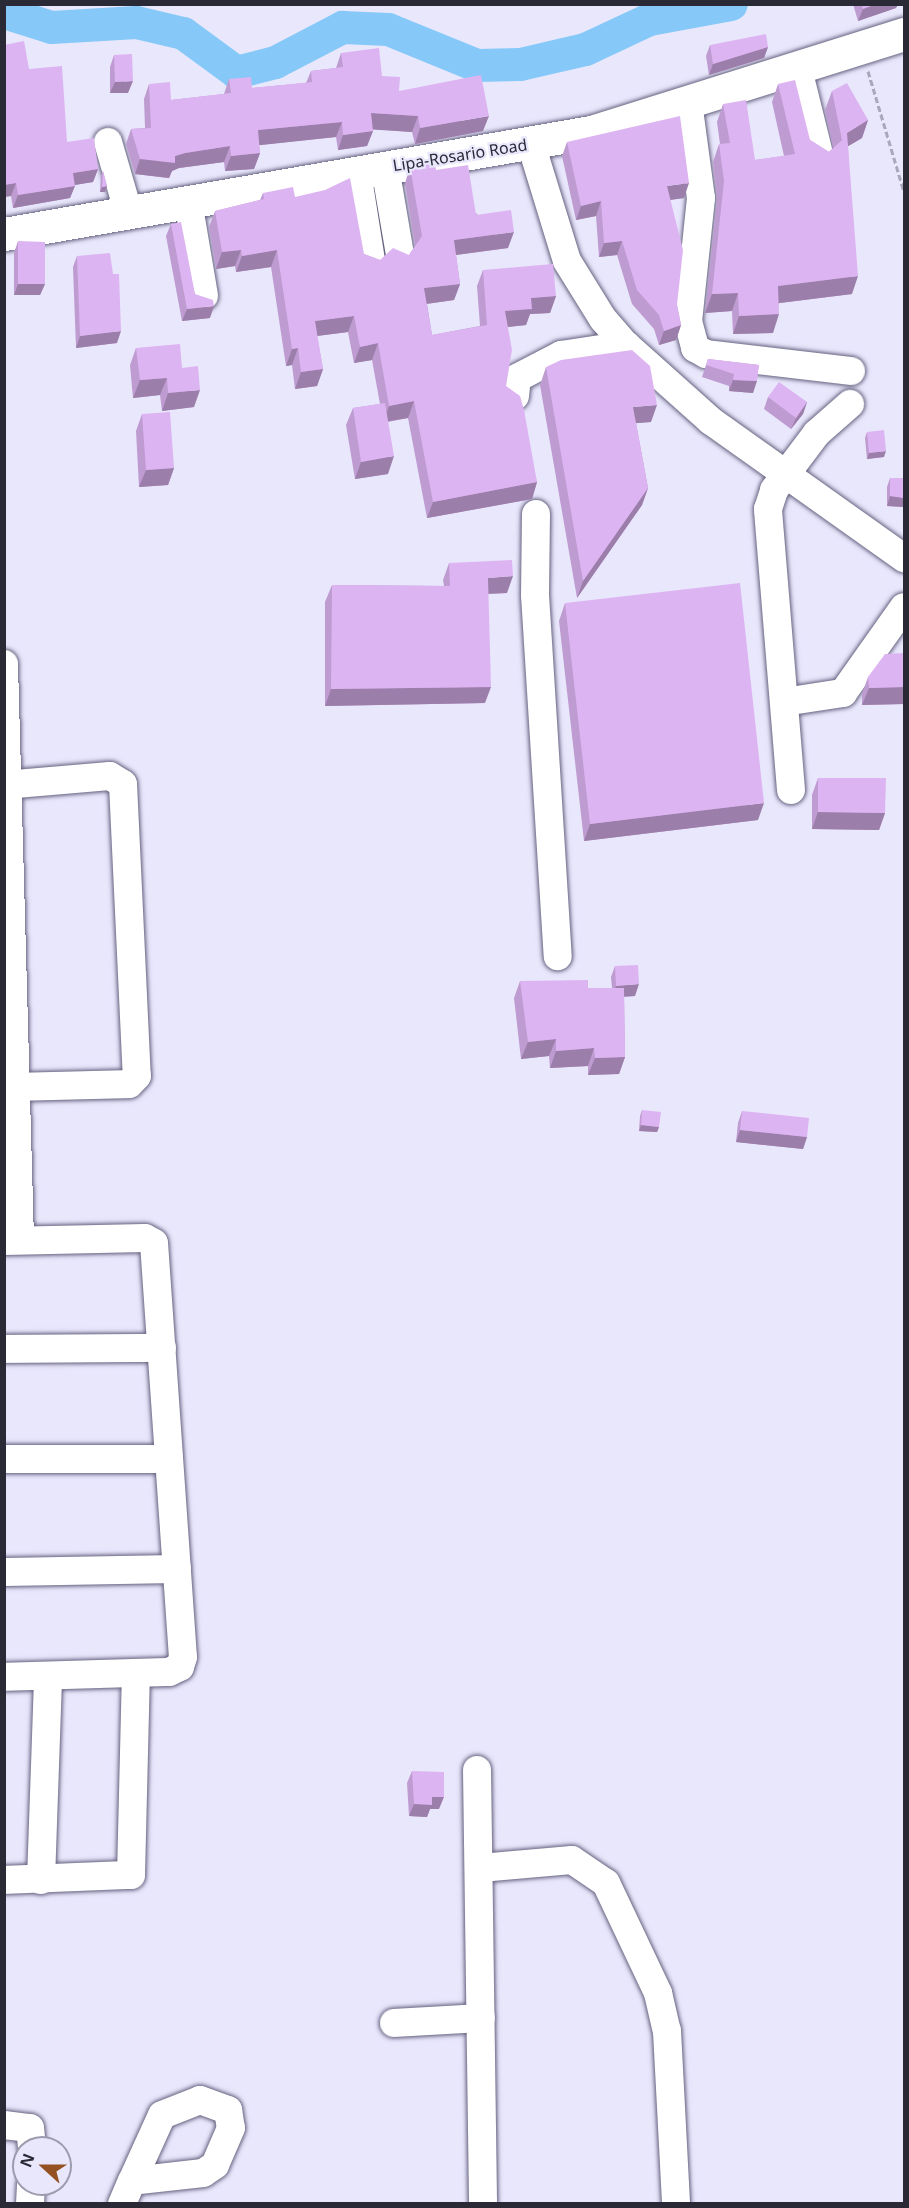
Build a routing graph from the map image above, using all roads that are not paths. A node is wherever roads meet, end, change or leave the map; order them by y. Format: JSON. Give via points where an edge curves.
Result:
{"nodes":[{"id":1,"x":904,"y":34,"type":"edge"},
{"id":2,"x":798,"y":69,"type":"junction"},
{"id":3,"x":688,"y":102,"type":"junction"},
{"id":4,"x":108,"y":142,"type":"dead end"},
{"id":5,"x":531,"y":144,"type":"junction"},
{"id":6,"x":819,"y":154,"type":"edge"},
{"id":7,"x":371,"y":169,"type":"junction"},
{"id":8,"x":188,"y":201,"type":"junction"},
{"id":9,"x":128,"y":211,"type":"junction"},
{"id":10,"x":4,"y":234,"type":"edge"},
{"id":11,"x":400,"y":255,"type":"edge"},
{"id":12,"x":371,"y":260,"type":"edge"},
{"id":13,"x":204,"y":296,"type":"edge"},
{"id":14,"x":626,"y":345,"type":"junction"},
{"id":15,"x":851,"y":371,"type":"dead end"},
{"id":16,"x":515,"y":396,"type":"edge"},
{"id":17,"x":850,"y":404,"type":"dead end"},
{"id":18,"x":786,"y":473,"type":"junction"},
{"id":19,"x":536,"y":514,"type":"dead end"},
{"id":20,"x":904,"y":558,"type":"edge"},
{"id":21,"x":904,"y":608,"type":"edge"},
{"id":22,"x":892,"y":640,"type":"edge"},
{"id":23,"x":4,"y":664,"type":"edge"},
{"id":24,"x":784,"y":702,"type":"junction"},
{"id":25,"x":7,"y":785,"type":"edge"},
{"id":26,"x":791,"y":790,"type":"dead end"},
{"id":27,"x":558,"y":956,"type":"dead end"},
{"id":28,"x":17,"y":1087,"type":"junction"},
{"id":29,"x":12,"y":1241,"type":"edge"},
{"id":30,"x":162,"y":1348,"type":"junction"},
{"id":31,"x":4,"y":1349,"type":"edge"},
{"id":32,"x":4,"y":1459,"type":"edge"},
{"id":33,"x":169,"y":1459,"type":"junction"},
{"id":34,"x":177,"y":1569,"type":"junction"},
{"id":35,"x":4,"y":1572,"type":"edge"},
{"id":36,"x":136,"y":1673,"type":"junction"},
{"id":37,"x":4,"y":1677,"type":"edge"},
{"id":38,"x":48,"y":1677,"type":"junction"},
{"id":39,"x":477,"y":1770,"type":"dead end"},
{"id":40,"x":480,"y":1868,"type":"junction"},
{"id":41,"x":4,"y":1880,"type":"edge"},
{"id":42,"x":41,"y":1880,"type":"junction"},
{"id":43,"x":482,"y":2018,"type":"junction"},
{"id":44,"x":394,"y":2023,"type":"dead end"},
{"id":45,"x":4,"y":2125,"type":"edge"},
{"id":46,"x":31,"y":2136,"type":"edge"},
{"id":47,"x":483,"y":2204,"type":"edge"},
{"id":48,"x":676,"y":2204,"type":"edge"}],
"edges":[{"from":1,"to":2,"type":"main road","name":"Lipa-Rosario Road"},
{"from":2,"to":3,"type":"main road","name":"Lipa-Rosario Road"},
{"from":2,"to":6,"type":"street"},
{"from":3,"to":5,"type":"main road","name":"Lipa-Rosario Road"},
{"from":3,"to":15,"type":"street","via":[[701,198],[688,321],[695,348],[706,354]]},
{"from":4,"to":9,"type":"street"},
{"from":5,"to":7,"type":"main road","name":"Lipa-Rosario Road"},
{"from":5,"to":14,"type":"street","via":[[567,261]]},
{"from":7,"to":8,"type":"main road","name":"Lipa-Rosario Road"},
{"from":7,"to":11,"type":"street"},
{"from":7,"to":12,"type":"street"},
{"from":8,"to":9,"type":"main road","name":"Lipa-Rosario Road"},
{"from":8,"to":13,"type":"street"},
{"from":9,"to":10,"type":"main road","name":"Lipa-Rosario Road"},
{"from":14,"to":16,"type":"street","via":[[561,355],[517,378]]},
{"from":14,"to":18,"type":"street","via":[[711,421]]},
{"from":17,"to":18,"type":"street","via":[[817,433]]},
{"from":18,"to":20,"type":"street"},
{"from":18,"to":24,"type":"street","via":[[768,509]]},
{"from":19,"to":27,"type":"street","via":[[535,595]]},
{"from":21,"to":22,"type":"street"},
{"from":22,"to":24,"type":"street","via":[[843,693]]},
{"from":23,"to":25,"type":"street"},
{"from":24,"to":26,"type":"street"},
{"from":25,"to":28,"type":"street"},
{"from":25,"to":28,"type":"street","via":[[110,776],[123,784],[137,1076],[129,1084]]},
{"from":28,"to":29,"type":"street"},
{"from":29,"to":30,"type":"street","via":[[150,1239]]},
{"from":30,"to":31,"type":"street"},
{"from":30,"to":33,"type":"street"},
{"from":32,"to":33,"type":"street"},
{"from":33,"to":34,"type":"street"},
{"from":34,"to":35,"type":"street"},
{"from":34,"to":36,"type":"street","via":[[182,1662],[176,1671]]},
{"from":36,"to":38,"type":"street"},
{"from":36,"to":42,"type":"street","via":[[134,1871],[123,1879]]},
{"from":37,"to":38,"type":"street"},
{"from":38,"to":42,"type":"street"},
{"from":39,"to":40,"type":"street"},
{"from":40,"to":43,"type":"street"},
{"from":40,"to":48,"type":"street","via":[[572,1860],[606,1883],[658,1993],[667,2031]]},
{"from":41,"to":42,"type":"street"},
{"from":43,"to":44,"type":"street"},
{"from":43,"to":47,"type":"street"},
{"from":45,"to":46,"type":"street","via":[[30,2128]]}]}
